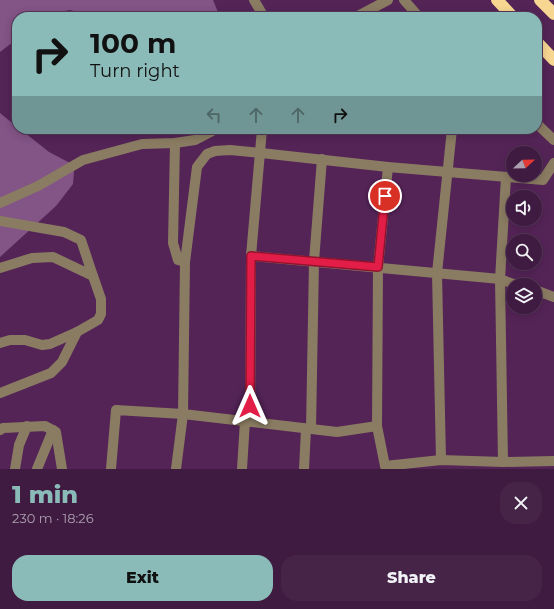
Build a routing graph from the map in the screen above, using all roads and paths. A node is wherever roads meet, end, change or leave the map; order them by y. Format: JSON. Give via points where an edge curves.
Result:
{"nodes":[{"id":1,"x":254,"y":0,"type":"edge"},
{"id":2,"x":388,"y":0,"type":"edge"},
{"id":3,"x":404,"y":0,"type":"edge"},
{"id":4,"x":497,"y":0,"type":"edge"},
{"id":5,"x":540,"y":0,"type":"edge"},
{"id":6,"x":261,"y":12,"type":"edge"},
{"id":7,"x":365,"y":12,"type":"edge"},
{"id":8,"x":415,"y":12,"type":"edge"},
{"id":9,"x":508,"y":12,"type":"edge"},
{"id":10,"x":554,"y":14,"type":"edge"},
{"id":11,"x":542,"y":47,"type":"edge"},
{"id":12,"x":554,"y":60,"type":"edge"},
{"id":13,"x":542,"y":129,"type":"edge"},
{"id":14,"x":206,"y":134,"type":"edge"},
{"id":15,"x":262,"y":134,"type":"edge"},
{"id":16,"x":451,"y":134,"type":"edge"},
{"id":17,"x":554,"y":140,"type":"edge"},
{"id":18,"x":175,"y":143,"type":"junction"},
{"id":19,"x":261,"y":152,"type":"junction"},
{"id":20,"x":322,"y":159,"type":"junction"},
{"id":21,"x":554,"y":163,"type":"edge"},
{"id":22,"x":388,"y":167,"type":"junction"},
{"id":23,"x":447,"y":172,"type":"junction"},
{"id":24,"x":506,"y":177,"type":"joint"},
{"id":25,"x":542,"y":180,"type":"edge"},
{"id":26,"x":0,"y":203,"type":"edge"},
{"id":27,"x":0,"y":221,"type":"edge"},
{"id":28,"x":251,"y":256,"type":"junction"},
{"id":29,"x":314,"y":261,"type":"junction"},
{"id":30,"x":185,"y":262,"type":"junction"},
{"id":31,"x":378,"y":267,"type":"junction"},
{"id":32,"x":0,"y":268,"type":"edge"},
{"id":33,"x":437,"y":273,"type":"junction"},
{"id":34,"x":93,"y":276,"type":"junction"},
{"id":35,"x":500,"y":280,"type":"junction"},
{"id":36,"x":506,"y":282,"type":"edge"},
{"id":37,"x":542,"y":293,"type":"edge"},
{"id":38,"x":554,"y":297,"type":"edge"},
{"id":39,"x":77,"y":332,"type":"junction"},
{"id":40,"x":0,"y":343,"type":"edge"},
{"id":41,"x":0,"y":393,"type":"edge"},
{"id":42,"x":183,"y":414,"type":"junction"},
{"id":43,"x":248,"y":421,"type":"junction"},
{"id":44,"x":27,"y":426,"type":"junction"},
{"id":45,"x":377,"y":426,"type":"junction"},
{"id":46,"x":309,"y":429,"type":"junction"},
{"id":47,"x":0,"y":430,"type":"edge"},
{"id":48,"x":53,"y":430,"type":"junction"},
{"id":49,"x":441,"y":460,"type":"junction"},
{"id":50,"x":554,"y":461,"type":"edge"},
{"id":51,"x":503,"y":462,"type":"junction"},
{"id":52,"x":15,"y":469,"type":"edge"},
{"id":53,"x":37,"y":469,"type":"edge"},
{"id":54,"x":62,"y":469,"type":"edge"},
{"id":55,"x":111,"y":469,"type":"edge"},
{"id":56,"x":176,"y":469,"type":"edge"},
{"id":57,"x":242,"y":469,"type":"edge"},
{"id":58,"x":304,"y":469,"type":"edge"}],
"edges":[{"from":1,"to":6,"type":"street"},
{"from":2,"to":7,"type":"street"},
{"from":3,"to":8,"type":"street"},
{"from":4,"to":9,"type":"highway"},
{"from":5,"to":10,"type":"highway"},
{"from":11,"to":12,"type":"highway"},
{"from":13,"to":17,"type":"street"},
{"from":14,"to":18,"type":"street","via":[[195,140]]},
{"from":15,"to":19,"type":"street"},
{"from":16,"to":23,"type":"street"},
{"from":18,"to":26,"type":"street","via":[[142,144],[83,160],[38,186]]},
{"from":18,"to":30,"type":"street","via":[[173,243],[178,260]]},
{"from":19,"to":20,"type":"street"},
{"from":19,"to":28,"type":"street"},
{"from":19,"to":30,"type":"street","via":[[215,151],[201,159],[196,167]]},
{"from":20,"to":22,"type":"street"},
{"from":20,"to":29,"type":"street"},
{"from":21,"to":25,"type":"street"},
{"from":22,"to":23,"type":"street"},
{"from":22,"to":31,"type":"street"},
{"from":23,"to":24,"type":"street"},
{"from":23,"to":33,"type":"street"},
{"from":24,"to":35,"type":"street"},
{"from":27,"to":34,"type":"street","via":[[64,232],[82,240]]},
{"from":28,"to":29,"type":"street"},
{"from":28,"to":43,"type":"street"},
{"from":29,"to":31,"type":"street"},
{"from":29,"to":46,"type":"street"},
{"from":30,"to":42,"type":"street"},
{"from":31,"to":33,"type":"street"},
{"from":31,"to":45,"type":"street"},
{"from":32,"to":34,"type":"street","via":[[32,258],[53,257]]},
{"from":33,"to":35,"type":"street"},
{"from":33,"to":49,"type":"street"},
{"from":34,"to":39,"type":"street","via":[[101,299],[101,314],[98,320]]},
{"from":35,"to":36,"type":"street"},
{"from":35,"to":51,"type":"street"},
{"from":37,"to":38,"type":"street"},
{"from":39,"to":40,"type":"street","via":[[50,344],[42,345],[25,340]]},
{"from":39,"to":41,"type":"street","via":[[62,362],[52,373]]},
{"from":42,"to":43,"type":"street"},
{"from":42,"to":55,"type":"street","via":[[116,410]]},
{"from":42,"to":56,"type":"street"},
{"from":43,"to":46,"type":"street"},
{"from":43,"to":57,"type":"street"},
{"from":44,"to":47,"type":"street"},
{"from":44,"to":48,"type":"street","via":[[45,426]]},
{"from":44,"to":52,"type":"street","via":[[19,445]]},
{"from":45,"to":46,"type":"street","via":[[337,432]]},
{"from":45,"to":49,"type":"street","via":[[385,466]]},
{"from":46,"to":58,"type":"street"},
{"from":48,"to":53,"type":"street"},
{"from":48,"to":54,"type":"street","via":[[56,432]]},
{"from":49,"to":51,"type":"street"},
{"from":50,"to":51,"type":"street"}]}
